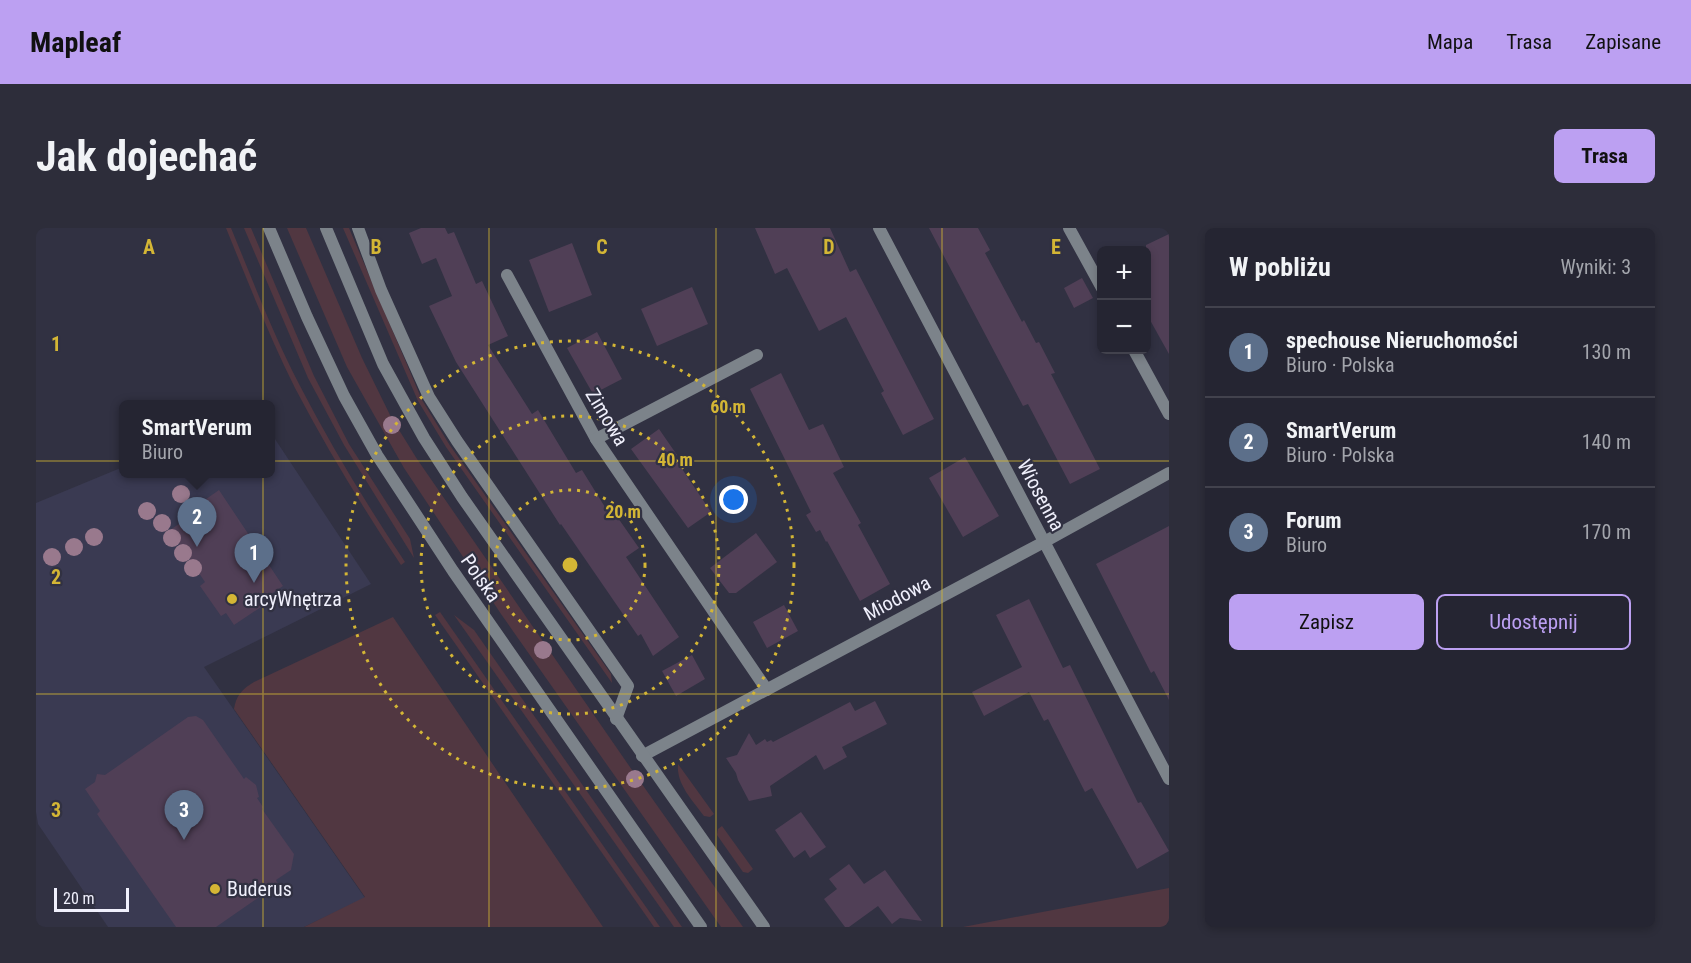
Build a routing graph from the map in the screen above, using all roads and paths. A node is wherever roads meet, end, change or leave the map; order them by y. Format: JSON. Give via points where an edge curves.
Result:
{"nodes":[{"id":1,"x":269,"y":228,"type":"edge"},
{"id":2,"x":326,"y":228,"type":"edge"},
{"id":3,"x":358,"y":228,"type":"edge"},
{"id":4,"x":879,"y":228,"type":"edge"},
{"id":5,"x":1069,"y":228,"type":"edge"},
{"id":6,"x":507,"y":275,"type":"dead end"},
{"id":7,"x":1097,"y":280,"type":"edge"},
{"id":8,"x":1136,"y":354,"type":"edge"},
{"id":9,"x":757,"y":355,"type":"dead end"},
{"id":10,"x":1169,"y":414,"type":"edge"},
{"id":11,"x":596,"y":439,"type":"junction"},
{"id":12,"x":1169,"y":473,"type":"edge"},
{"id":13,"x":1044,"y":542,"type":"junction"},
{"id":14,"x":767,"y":690,"type":"junction"},
{"id":15,"x":616,"y":718,"type":"junction"},
{"id":16,"x":642,"y":756,"type":"junction"},
{"id":17,"x":1169,"y":779,"type":"edge"},
{"id":18,"x":701,"y":927,"type":"edge"},
{"id":19,"x":764,"y":927,"type":"edge"}],
"edges":[{"from":1,"to":18,"type":"street","name":"Polska","via":[[339,386],[377,455]]},
{"from":2,"to":15,"type":"street","name":"Polska","via":[[383,364],[418,428]]},
{"from":3,"to":15,"type":"street","via":[[429,397],[628,686]]},
{"from":4,"to":13,"type":"street","name":"Wiosenna"},
{"from":5,"to":7,"type":"street"},
{"from":6,"to":11,"type":"street","name":"Zimowa"},
{"from":8,"to":10,"type":"street"},
{"from":9,"to":11,"type":"street"},
{"from":11,"to":14,"type":"street","name":"Zimowa"},
{"from":12,"to":13,"type":"street","name":"Miodowa"},
{"from":13,"to":14,"type":"street","name":"Miodowa"},
{"from":13,"to":17,"type":"street","name":"Wiosenna"},
{"from":14,"to":16,"type":"street","name":"Miodowa"},
{"from":15,"to":16,"type":"street","name":"Polska"},
{"from":16,"to":19,"type":"street","name":"Polska"}]}
